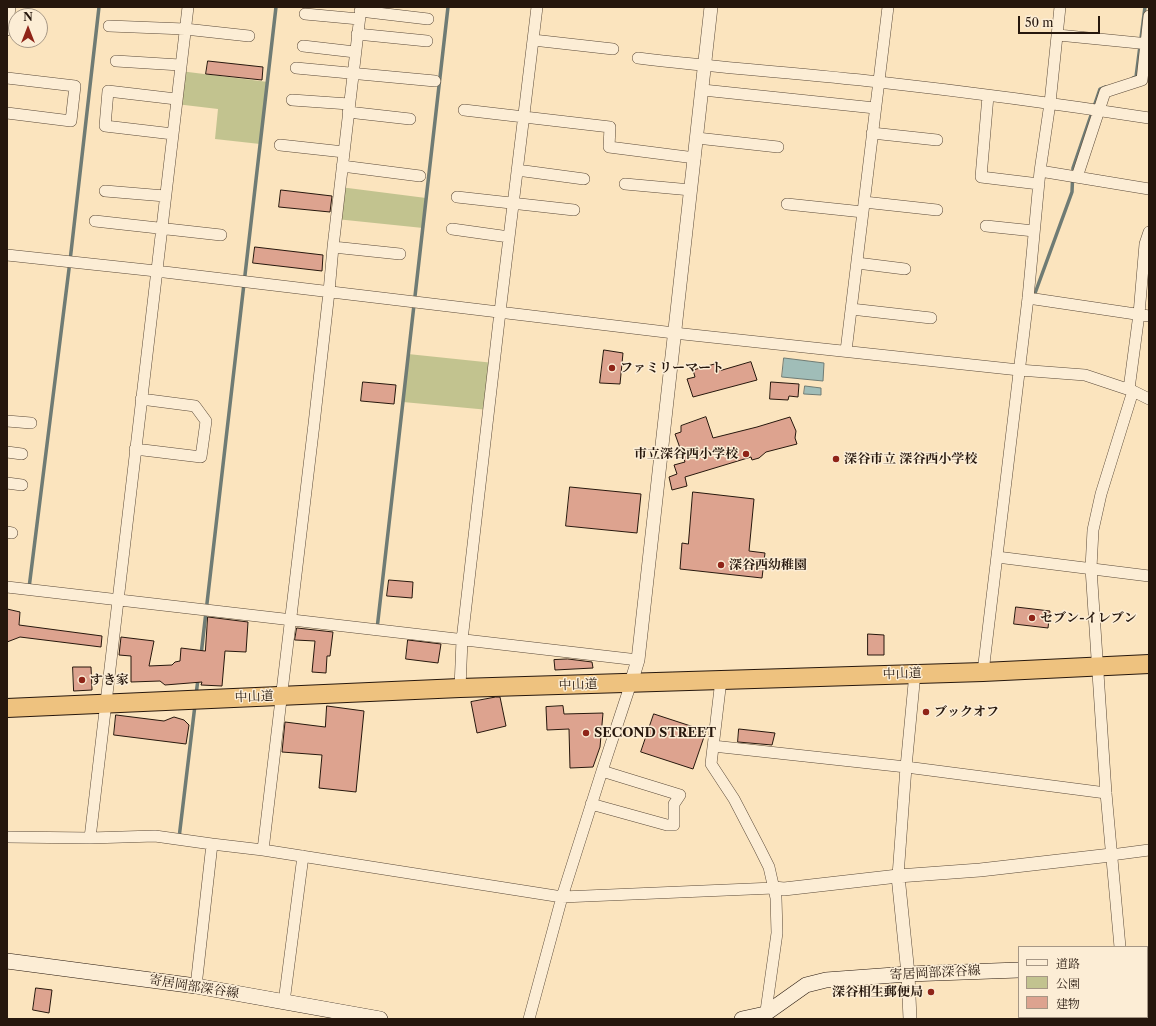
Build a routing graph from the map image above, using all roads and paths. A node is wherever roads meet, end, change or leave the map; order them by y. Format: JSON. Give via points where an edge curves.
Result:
{"nodes":[{"id":1,"x":10,"y":7,"type":"edge"},
{"id":2,"x":188,"y":7,"type":"edge"},
{"id":3,"x":538,"y":7,"type":"edge"},
{"id":4,"x":711,"y":7,"type":"edge"},
{"id":5,"x":888,"y":7,"type":"edge"},
{"id":6,"x":1060,"y":7,"type":"edge"},
{"id":7,"x":360,"y":12,"type":"edge"},
{"id":8,"x":305,"y":14,"type":"dead end"},
{"id":9,"x":1149,"y":16,"type":"edge"},
{"id":10,"x":428,"y":19,"type":"dead end"},
{"id":11,"x":109,"y":26,"type":"dead end"},
{"id":12,"x":185,"y":29,"type":"junction"},
{"id":13,"x":7,"y":30,"type":"edge"},
{"id":14,"x":357,"y":34,"type":"junction"},
{"id":15,"x":1058,"y":35,"type":"junction"},
{"id":16,"x":249,"y":36,"type":"dead end"},
{"id":17,"x":533,"y":40,"type":"junction"},
{"id":18,"x":427,"y":41,"type":"dead end"},
{"id":19,"x":1148,"y":44,"type":"edge"},
{"id":20,"x":303,"y":46,"type":"dead end"},
{"id":21,"x":613,"y":49,"type":"dead end"},
{"id":22,"x":355,"y":52,"type":"junction"},
{"id":23,"x":638,"y":58,"type":"dead end"},
{"id":24,"x":116,"y":61,"type":"dead end"},
{"id":25,"x":180,"y":65,"type":"junction"},
{"id":26,"x":705,"y":66,"type":"junction"},
{"id":27,"x":296,"y":68,"type":"dead end"},
{"id":28,"x":353,"y":74,"type":"junction"},
{"id":29,"x":7,"y":78,"type":"edge"},
{"id":30,"x":435,"y":81,"type":"dead end"},
{"id":31,"x":879,"y":82,"type":"junction"},
{"id":32,"x":703,"y":90,"type":"junction"},
{"id":33,"x":988,"y":96,"type":"junction"},
{"id":34,"x":176,"y":99,"type":"junction"},
{"id":35,"x":292,"y":100,"type":"dead end"},
{"id":36,"x":1050,"y":103,"type":"junction"},
{"id":37,"x":349,"y":108,"type":"junction"},
{"id":38,"x":876,"y":108,"type":"junction"},
{"id":39,"x":464,"y":110,"type":"dead end"},
{"id":40,"x":1098,"y":110,"type":"junction"},
{"id":41,"x":7,"y":113,"type":"edge"},
{"id":42,"x":524,"y":118,"type":"junction"},
{"id":43,"x":1149,"y":118,"type":"edge"},
{"id":44,"x":410,"y":119,"type":"dead end"},
{"id":45,"x":872,"y":133,"type":"junction"},
{"id":46,"x":172,"y":134,"type":"junction"},
{"id":47,"x":697,"y":138,"type":"junction"},
{"id":48,"x":937,"y":140,"type":"dead end"},
{"id":49,"x":280,"y":145,"type":"dead end"},
{"id":50,"x":778,"y":147,"type":"dead end"},
{"id":51,"x":344,"y":152,"type":"junction"},
{"id":52,"x":695,"y":158,"type":"junction"},
{"id":53,"x":342,"y":166,"type":"junction"},
{"id":54,"x":517,"y":170,"type":"junction"},
{"id":55,"x":1040,"y":171,"type":"junction"},
{"id":56,"x":420,"y":176,"type":"dead end"},
{"id":57,"x":1078,"y":177,"type":"junction"},
{"id":58,"x":584,"y":179,"type":"dead end"},
{"id":59,"x":625,"y":184,"type":"dead end"},
{"id":60,"x":1039,"y":184,"type":"junction"},
{"id":61,"x":1149,"y":189,"type":"edge"},
{"id":62,"x":691,"y":190,"type":"junction"},
{"id":63,"x":105,"y":191,"type":"dead end"},
{"id":64,"x":165,"y":196,"type":"junction"},
{"id":65,"x":457,"y":197,"type":"dead end"},
{"id":66,"x":513,"y":204,"type":"junction"},
{"id":67,"x":787,"y":204,"type":"dead end"},
{"id":68,"x":864,"y":207,"type":"junction"},
{"id":69,"x":574,"y":210,"type":"dead end"},
{"id":70,"x":937,"y":210,"type":"dead end"},
{"id":71,"x":95,"y":221,"type":"dead end"},
{"id":72,"x":986,"y":226,"type":"dead end"},
{"id":73,"x":162,"y":228,"type":"junction"},
{"id":74,"x":452,"y":230,"type":"dead end"},
{"id":75,"x":1034,"y":231,"type":"junction"},
{"id":76,"x":1149,"y":232,"type":"edge"},
{"id":77,"x":221,"y":235,"type":"dead end"},
{"id":78,"x":509,"y":237,"type":"junction"},
{"id":79,"x":333,"y":247,"type":"junction"},
{"id":80,"x":400,"y":254,"type":"dead end"},
{"id":81,"x":7,"y":255,"type":"edge"},
{"id":82,"x":857,"y":263,"type":"junction"},
{"id":83,"x":905,"y":269,"type":"dead end"},
{"id":84,"x":156,"y":271,"type":"junction"},
{"id":85,"x":329,"y":292,"type":"junction"},
{"id":86,"x":1028,"y":298,"type":"junction"},
{"id":87,"x":851,"y":309,"type":"junction"},
{"id":88,"x":500,"y":312,"type":"junction"},
{"id":89,"x":1144,"y":315,"type":"edge"},
{"id":90,"x":931,"y":318,"type":"dead end"},
{"id":91,"x":674,"y":333,"type":"junction"},
{"id":92,"x":846,"y":351,"type":"junction"},
{"id":93,"x":1019,"y":370,"type":"junction"},
{"id":94,"x":1131,"y":390,"type":"junction"},
{"id":95,"x":141,"y":399,"type":"junction"},
{"id":96,"x":1149,"y":399,"type":"edge"},
{"id":97,"x":7,"y":421,"type":"edge"},
{"id":98,"x":30,"y":423,"type":"dead end"},
{"id":99,"x":135,"y":449,"type":"junction"},
{"id":100,"x":7,"y":452,"type":"edge"},
{"id":101,"x":22,"y":454,"type":"dead end"},
{"id":102,"x":7,"y":483,"type":"edge"},
{"id":103,"x":22,"y":484,"type":"dead end"},
{"id":104,"x":997,"y":557,"type":"junction"},
{"id":105,"x":1091,"y":568,"type":"junction"},
{"id":106,"x":1149,"y":576,"type":"edge"},
{"id":107,"x":7,"y":587,"type":"edge"},
{"id":108,"x":118,"y":600,"type":"junction"},
{"id":109,"x":291,"y":620,"type":"junction"},
{"id":110,"x":462,"y":640,"type":"junction"},
{"id":111,"x":638,"y":660,"type":"junction"},
{"id":112,"x":1149,"y":664,"type":"edge"},
{"id":113,"x":1097,"y":666,"type":"junction"},
{"id":114,"x":983,"y":672,"type":"junction"},
{"id":115,"x":915,"y":674,"type":"junction"},
{"id":116,"x":721,"y":680,"type":"junction"},
{"id":117,"x":631,"y":683,"type":"junction"},
{"id":118,"x":460,"y":688,"type":"junction"},
{"id":119,"x":281,"y":696,"type":"junction"},
{"id":120,"x":107,"y":704,"type":"junction"},
{"id":121,"x":7,"y":708,"type":"edge"},
{"id":122,"x":714,"y":746,"type":"junction"},
{"id":123,"x":906,"y":767,"type":"junction"},
{"id":124,"x":602,"y":771,"type":"junction"},
{"id":125,"x":1106,"y":793,"type":"junction"},
{"id":126,"x":591,"y":804,"type":"junction"},
{"id":127,"x":7,"y":837,"type":"edge"},
{"id":128,"x":90,"y":838,"type":"junction"},
{"id":129,"x":212,"y":844,"type":"junction"},
{"id":130,"x":263,"y":850,"type":"junction"},
{"id":131,"x":1149,"y":850,"type":"edge"},
{"id":132,"x":1111,"y":855,"type":"junction"},
{"id":133,"x":303,"y":856,"type":"junction"},
{"id":134,"x":898,"y":876,"type":"junction"},
{"id":135,"x":774,"y":888,"type":"junction"},
{"id":136,"x":562,"y":898,"type":"junction"},
{"id":137,"x":1120,"y":946,"type":"edge"},
{"id":138,"x":7,"y":961,"type":"edge"},
{"id":139,"x":1018,"y":970,"type":"edge"},
{"id":140,"x":908,"y":974,"type":"junction"},
{"id":141,"x":196,"y":986,"type":"junction"},
{"id":142,"x":284,"y":1002,"type":"junction"},
{"id":143,"x":765,"y":1016,"type":"edge"},
{"id":144,"x":380,"y":1019,"type":"edge"},
{"id":145,"x":529,"y":1019,"type":"edge"},
{"id":146,"x":742,"y":1019,"type":"edge"},
{"id":147,"x":910,"y":1019,"type":"edge"}],
"edges":[{"from":1,"to":13,"type":"street"},
{"from":2,"to":12,"type":"street"},
{"from":3,"to":17,"type":"street"},
{"from":4,"to":26,"type":"street"},
{"from":5,"to":31,"type":"street"},
{"from":6,"to":15,"type":"street"},
{"from":7,"to":8,"type":"street"},
{"from":7,"to":10,"type":"street"},
{"from":7,"to":14,"type":"street"},
{"from":9,"to":19,"type":"street"},
{"from":11,"to":12,"type":"street"},
{"from":12,"to":16,"type":"street"},
{"from":12,"to":25,"type":"street"},
{"from":14,"to":18,"type":"street"},
{"from":14,"to":22,"type":"street"},
{"from":15,"to":19,"type":"street"},
{"from":15,"to":36,"type":"street"},
{"from":17,"to":21,"type":"street"},
{"from":17,"to":42,"type":"street"},
{"from":19,"to":40,"type":"street","via":[[1142,80],[1105,92]]},
{"from":20,"to":22,"type":"street"},
{"from":22,"to":28,"type":"street"},
{"from":23,"to":26,"type":"street"},
{"from":24,"to":25,"type":"street"},
{"from":25,"to":34,"type":"street"},
{"from":26,"to":31,"type":"street"},
{"from":26,"to":32,"type":"street"},
{"from":27,"to":28,"type":"street"},
{"from":28,"to":30,"type":"street"},
{"from":28,"to":37,"type":"street"},
{"from":29,"to":41,"type":"street","via":[[74,86],[71,121]]},
{"from":31,"to":33,"type":"street"},
{"from":31,"to":38,"type":"street"},
{"from":32,"to":38,"type":"street"},
{"from":32,"to":47,"type":"street"},
{"from":33,"to":36,"type":"street"},
{"from":33,"to":60,"type":"street","via":[[980,177]]},
{"from":34,"to":46,"type":"street"},
{"from":34,"to":46,"type":"street","via":[[108,91],[105,126]]},
{"from":35,"to":37,"type":"street"},
{"from":36,"to":40,"type":"street"},
{"from":36,"to":55,"type":"street"},
{"from":37,"to":44,"type":"street"},
{"from":37,"to":51,"type":"street"},
{"from":38,"to":45,"type":"street"},
{"from":39,"to":42,"type":"street"},
{"from":40,"to":43,"type":"street"},
{"from":40,"to":57,"type":"street"},
{"from":42,"to":52,"type":"street","via":[[610,128],[609,147]]},
{"from":42,"to":54,"type":"street"},
{"from":45,"to":48,"type":"street"},
{"from":45,"to":68,"type":"street"},
{"from":46,"to":64,"type":"street"},
{"from":47,"to":50,"type":"street"},
{"from":47,"to":52,"type":"street"},
{"from":49,"to":51,"type":"street"},
{"from":51,"to":53,"type":"street"},
{"from":52,"to":62,"type":"street"},
{"from":53,"to":56,"type":"street"},
{"from":53,"to":79,"type":"street"},
{"from":54,"to":58,"type":"street"},
{"from":54,"to":66,"type":"street"},
{"from":55,"to":57,"type":"street"},
{"from":55,"to":60,"type":"street"},
{"from":57,"to":61,"type":"street"},
{"from":59,"to":62,"type":"street"},
{"from":60,"to":75,"type":"street"},
{"from":62,"to":91,"type":"street"},
{"from":63,"to":64,"type":"street"},
{"from":64,"to":73,"type":"street"},
{"from":65,"to":66,"type":"street"},
{"from":66,"to":69,"type":"street"},
{"from":66,"to":78,"type":"street"},
{"from":67,"to":68,"type":"street"},
{"from":68,"to":70,"type":"street"},
{"from":68,"to":82,"type":"street"},
{"from":71,"to":73,"type":"street"},
{"from":72,"to":75,"type":"street"},
{"from":73,"to":77,"type":"street"},
{"from":73,"to":84,"type":"street"},
{"from":74,"to":78,"type":"street"},
{"from":75,"to":86,"type":"street"},
{"from":76,"to":89,"type":"street","via":[[1146,244]]},
{"from":78,"to":88,"type":"street"},
{"from":79,"to":80,"type":"street"},
{"from":79,"to":85,"type":"street"},
{"from":81,"to":84,"type":"street"},
{"from":82,"to":83,"type":"street"},
{"from":82,"to":87,"type":"street"},
{"from":84,"to":85,"type":"street"},
{"from":84,"to":95,"type":"street"},
{"from":85,"to":88,"type":"street"},
{"from":85,"to":109,"type":"street"},
{"from":86,"to":89,"type":"street"},
{"from":86,"to":93,"type":"street"},
{"from":87,"to":90,"type":"street"},
{"from":87,"to":92,"type":"street"},
{"from":88,"to":91,"type":"street"},
{"from":88,"to":110,"type":"street"},
{"from":89,"to":94,"type":"street"},
{"from":91,"to":92,"type":"street"},
{"from":91,"to":111,"type":"street"},
{"from":92,"to":93,"type":"street"},
{"from":93,"to":94,"type":"street","via":[[1085,375]]},
{"from":93,"to":104,"type":"street"},
{"from":94,"to":96,"type":"street"},
{"from":94,"to":105,"type":"street","via":[[1101,494],[1093,530]]},
{"from":95,"to":99,"type":"street"},
{"from":95,"to":99,"type":"street","via":[[195,406],[206,421],[201,457]]},
{"from":97,"to":98,"type":"street"},
{"from":99,"to":108,"type":"street"},
{"from":100,"to":101,"type":"street"},
{"from":102,"to":103,"type":"street"},
{"from":104,"to":105,"type":"street"},
{"from":104,"to":114,"type":"street"},
{"from":105,"to":106,"type":"street"},
{"from":105,"to":113,"type":"street"},
{"from":107,"to":108,"type":"street"},
{"from":108,"to":109,"type":"street"},
{"from":108,"to":120,"type":"street"},
{"from":109,"to":110,"type":"street"},
{"from":109,"to":119,"type":"street"},
{"from":110,"to":111,"type":"street"},
{"from":110,"to":118,"type":"street"},
{"from":111,"to":117,"type":"street"},
{"from":112,"to":113,"type":"highway","name":"中山道"},
{"from":113,"to":114,"type":"highway","name":"中山道"},
{"from":113,"to":125,"type":"street"},
{"from":114,"to":115,"type":"highway","name":"中山道"},
{"from":115,"to":116,"type":"highway","name":"中山道"},
{"from":115,"to":123,"type":"street"},
{"from":116,"to":117,"type":"highway","name":"中山道"},
{"from":116,"to":122,"type":"street"},
{"from":117,"to":118,"type":"highway","name":"中山道"},
{"from":117,"to":124,"type":"street"},
{"from":118,"to":119,"type":"highway","name":"中山道"},
{"from":119,"to":120,"type":"highway","name":"中山道"},
{"from":119,"to":130,"type":"street"},
{"from":120,"to":121,"type":"highway","name":"中山道"},
{"from":120,"to":128,"type":"street"},
{"from":122,"to":123,"type":"street"},
{"from":122,"to":135,"type":"street","via":[[710,764],[734,799],[759,847],[769,867]]},
{"from":123,"to":125,"type":"street"},
{"from":123,"to":134,"type":"street"},
{"from":124,"to":126,"type":"street"},
{"from":124,"to":126,"type":"street","via":[[680,795],[674,804],[674,825]]},
{"from":125,"to":132,"type":"street"},
{"from":126,"to":136,"type":"street"},
{"from":127,"to":128,"type":"street"},
{"from":128,"to":129,"type":"street","via":[[155,836]]},
{"from":129,"to":130,"type":"street"},
{"from":129,"to":141,"type":"street"},
{"from":130,"to":133,"type":"street"},
{"from":131,"to":132,"type":"street"},
{"from":132,"to":134,"type":"street","via":[[980,870]]},
{"from":132,"to":137,"type":"street"},
{"from":133,"to":136,"type":"street"},
{"from":133,"to":142,"type":"street"},
{"from":134,"to":135,"type":"street"},
{"from":134,"to":140,"type":"street"},
{"from":135,"to":136,"type":"street"},
{"from":135,"to":143,"type":"street","via":[[777,933]]},
{"from":136,"to":145,"type":"street"},
{"from":138,"to":141,"type":"main road","name":"寄居岡部深谷線"},
{"from":139,"to":140,"type":"main road","name":"寄居岡部深谷線"},
{"from":140,"to":143,"type":"main road","name":"寄居岡部深谷線","via":[[826,980],[806,985]]},
{"from":140,"to":147,"type":"street"},
{"from":141,"to":142,"type":"main road","name":"寄居岡部深谷線"},
{"from":142,"to":144,"type":"main road","name":"寄居岡部深谷線"},
{"from":143,"to":146,"type":"main road","name":"寄居岡部深谷線"}]}
